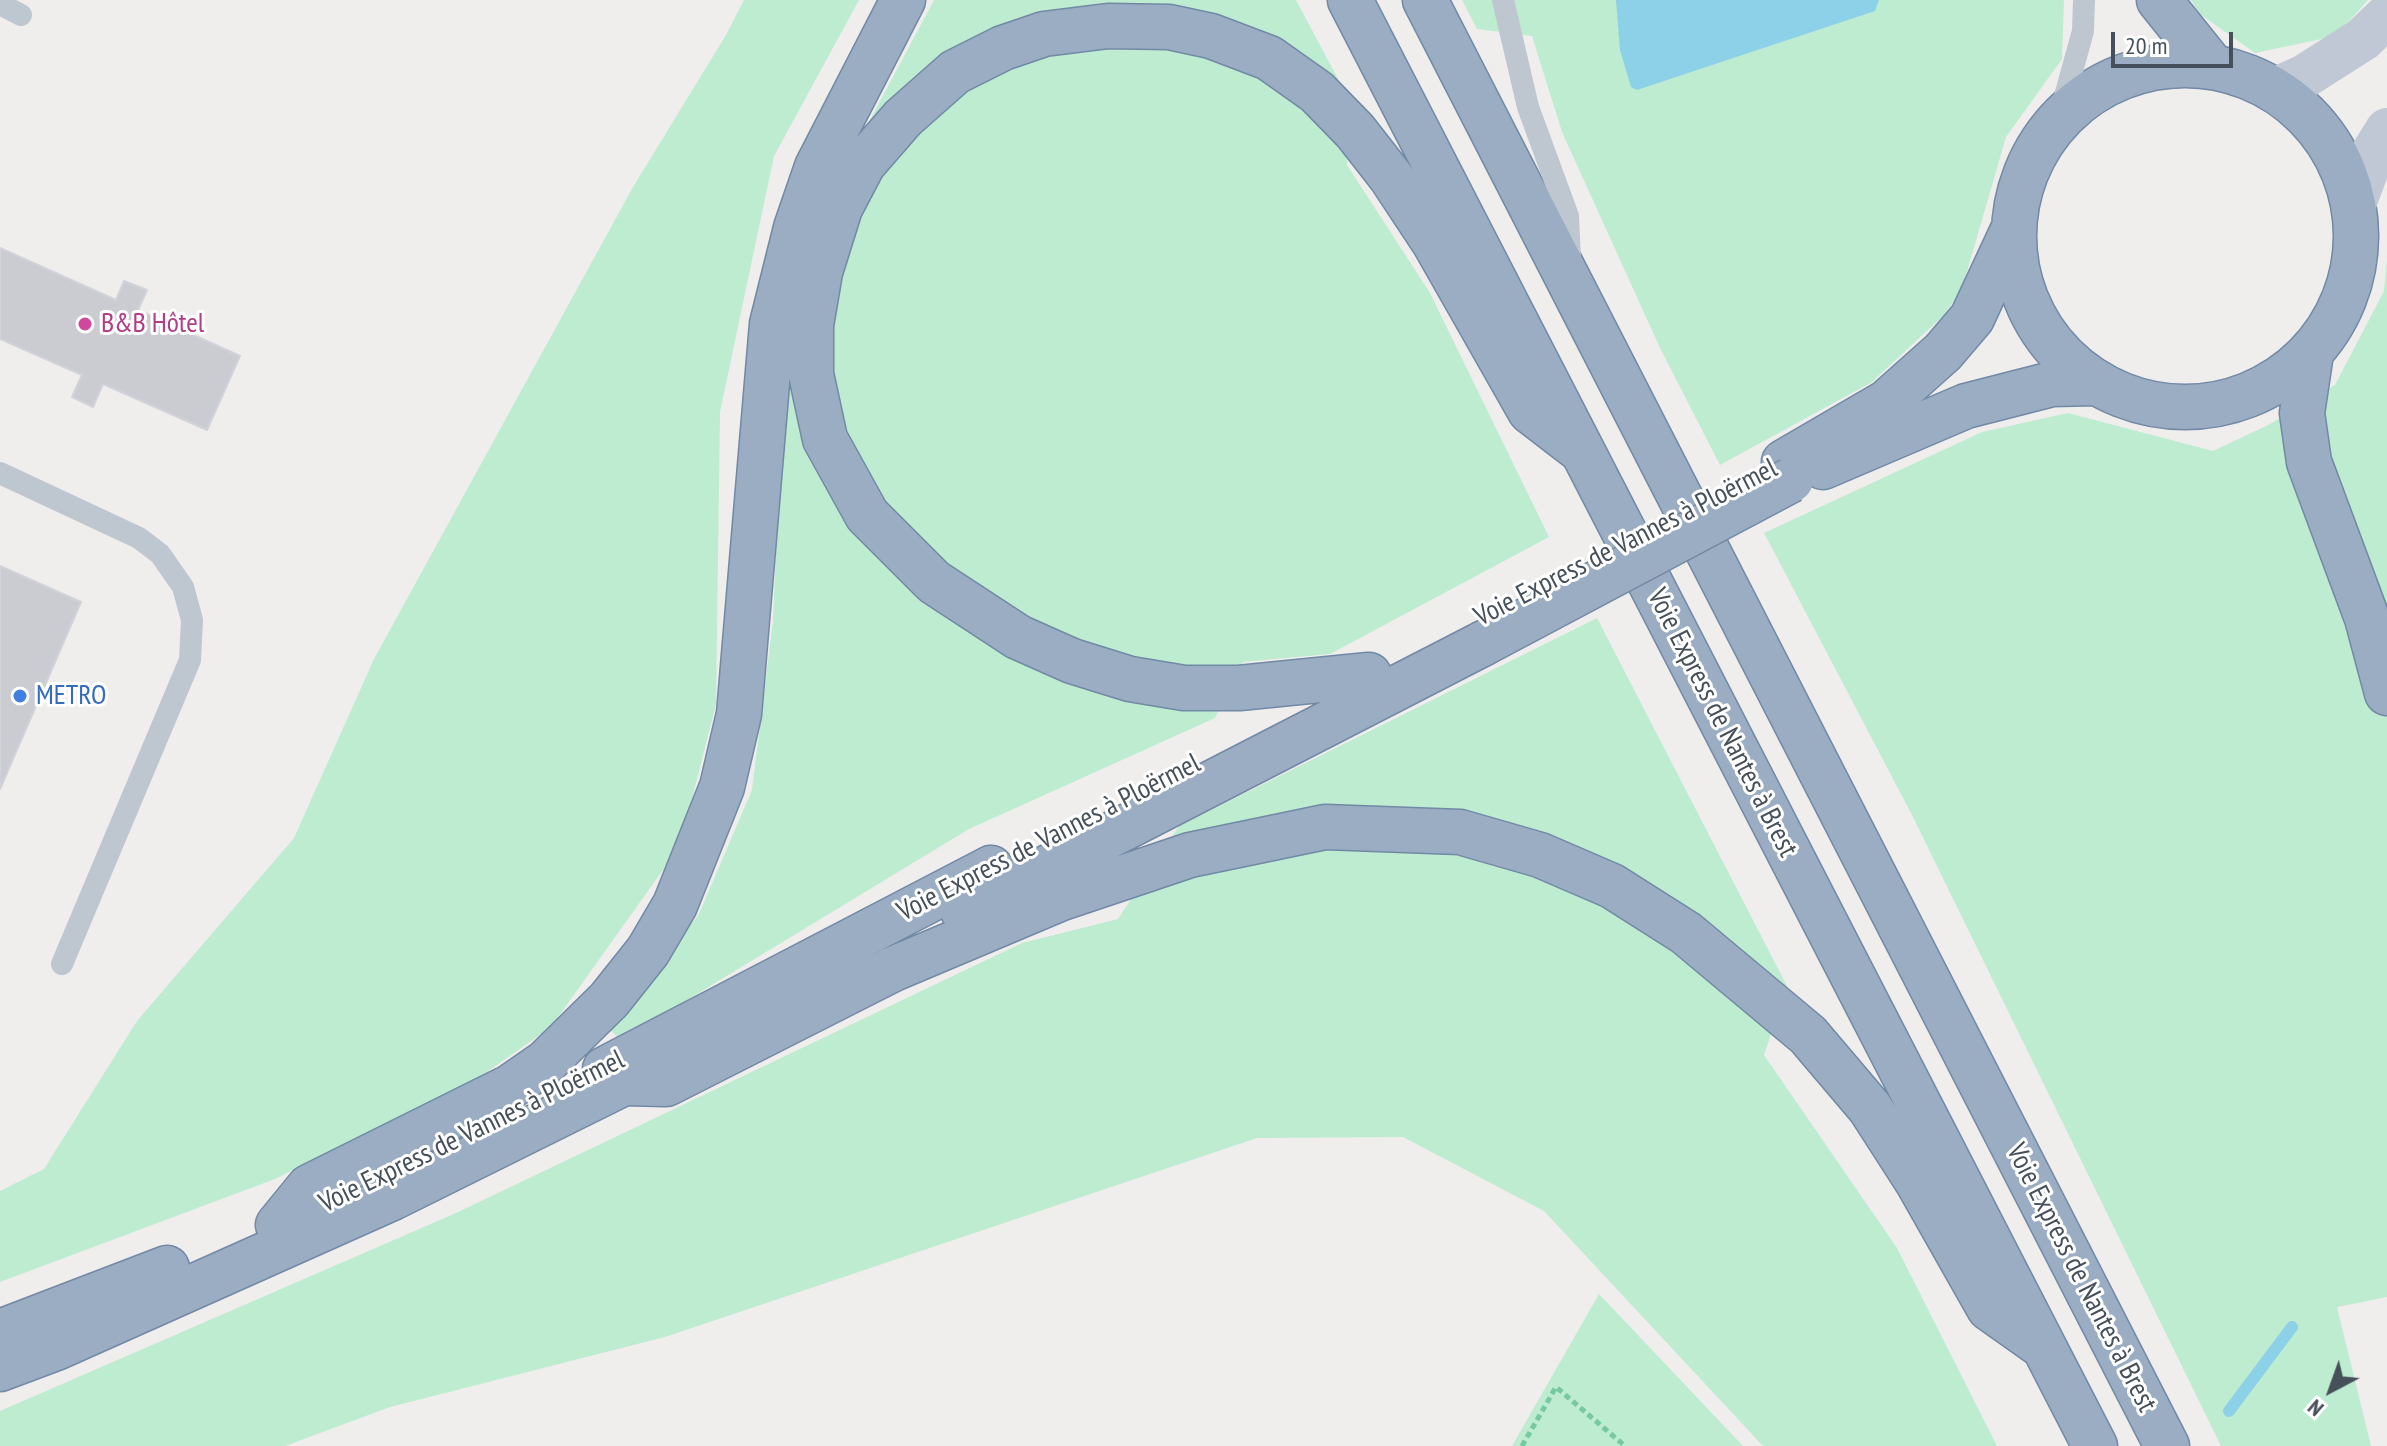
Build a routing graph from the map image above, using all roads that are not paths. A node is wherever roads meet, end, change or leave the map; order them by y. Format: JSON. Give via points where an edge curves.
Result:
{"nodes":[{"id":1,"x":903,"y":0,"type":"edge"},
{"id":2,"x":1350,"y":0,"type":"edge"},
{"id":3,"x":1425,"y":0,"type":"edge"},
{"id":4,"x":1503,"y":0,"type":"edge"},
{"id":5,"x":2084,"y":0,"type":"edge"},
{"id":6,"x":2159,"y":0,"type":"edge"},
{"id":7,"x":0,"y":4,"type":"edge"},
{"id":8,"x":21,"y":15,"type":"dead end"},
{"id":9,"x":2387,"y":16,"type":"edge"},
{"id":10,"x":2212,"y":66,"type":"junction"},
{"id":11,"x":2274,"y":90,"type":"junction"},
{"id":12,"x":2059,"y":118,"type":"junction"},
{"id":13,"x":2387,"y":130,"type":"edge"},
{"id":14,"x":2354,"y":204,"type":"junction"},
{"id":15,"x":2013,"y":230,"type":"junction"},
{"id":16,"x":1571,"y":283,"type":"junction"},
{"id":17,"x":2311,"y":353,"type":"junction"},
{"id":18,"x":2095,"y":383,"type":"junction"},
{"id":19,"x":1582,"y":451,"type":"junction"},
{"id":20,"x":1788,"y":471,"type":"junction"},
{"id":21,"x":0,"y":473,"type":"edge"},
{"id":22,"x":1478,"y":633,"type":"junction"},
{"id":23,"x":1369,"y":675,"type":"junction"},
{"id":24,"x":2387,"y":693,"type":"edge"},
{"id":25,"x":62,"y":964,"type":"dead end"},
{"id":26,"x":623,"y":1083,"type":"junction"},
{"id":27,"x":278,"y":1225,"type":"junction"},
{"id":28,"x":0,"y":1332,"type":"edge"},
{"id":29,"x":2044,"y":1347,"type":"junction"},
{"id":30,"x":0,"y":1369,"type":"edge"},
{"id":31,"x":2095,"y":1446,"type":"edge"},
{"id":32,"x":2167,"y":1446,"type":"edge"}],
"edges":[{"from":1,"to":27,"type":"highway","via":[[817,167],[796,228],[772,324],[739,714],[722,787],[675,905],[648,951],[609,1000],[546,1062],[510,1087],[309,1187]]},
{"from":2,"to":19,"type":"highway","name":"Voie Express de Nantes à Brest"},
{"from":3,"to":16,"type":"highway","name":"Voie Express de Nantes à Brest"},
{"from":4,"to":16,"type":"lane","via":[[1528,107],[1568,216]]},
{"from":5,"to":12,"type":"lane","via":[[2083,31]]},
{"from":6,"to":10,"type":"highway"},
{"from":7,"to":8,"type":"lane"},
{"from":9,"to":11,"type":"main road","via":[[2363,39]]},
{"from":10,"to":11,"type":"highway"},
{"from":10,"to":12,"type":"highway","via":[[2156,66],[2103,84]]},
{"from":11,"to":14,"type":"highway","via":[[2306,113],[2337,155]]},
{"from":12,"to":15,"type":"highway","via":[[2035,151],[2019,190]]},
{"from":13,"to":14,"type":"main road"},
{"from":14,"to":17,"type":"highway","via":[[2357,246],[2349,288],[2332,326]]},
{"from":15,"to":18,"type":"highway","via":[[2022,287],[2048,338]]},
{"from":15,"to":20,"type":"highway","name":"Voie Express de Vannes à Ploërmel","via":[[1972,318],[1943,352],[1887,402]]},
{"from":16,"to":32,"type":"highway","name":"Voie Express de Nantes à Brest"},
{"from":17,"to":18,"type":"highway","via":[[2268,386],[2224,402],[2178,407],[2132,398]]},
{"from":17,"to":24,"type":"highway","via":[[2302,413],[2309,462],[2367,618]]},
{"from":18,"to":20,"type":"highway","name":"Voie Express de Vannes à Ploërmel","via":[[2052,384],[1966,406]]},
{"from":19,"to":23,"type":"highway","via":[[1530,411],[1434,242],[1355,131],[1317,92],[1269,58],[1169,27],[1108,26],[1044,34],[955,72],[903,118],[863,164],[840,208],[820,272],[811,325],[811,374],[825,439],[867,515],[934,582],[1018,637],[1072,661],[1184,688]]},
{"from":19,"to":29,"type":"highway","name":"Voie Express de Nantes à Brest"},
{"from":20,"to":22,"type":"highway","name":"Voie Express de Vannes à Ploërmel"},
{"from":21,"to":25,"type":"lane","via":[[139,538],[160,554],[183,587],[192,620],[190,660]]},
{"from":22,"to":23,"type":"highway","name":"Voie Express de Vannes à Ploërmel"},
{"from":22,"to":26,"type":"highway","name":"Voie Express de Vannes à Ploërmel"},
{"from":23,"to":27,"type":"highway","name":"Voie Express de Vannes à Ploërmel","via":[[628,1057]]},
{"from":26,"to":29,"type":"highway","via":[[666,1084],[893,969],[1059,899],[1190,855],[1325,827],[1460,832],[1540,855],[1612,886],[1686,933],[1808,1035],[1870,1108],[1989,1308]]},
{"from":26,"to":30,"type":"highway","name":"Voie Express de Vannes à Ploërmel","via":[[392,1198]]},
{"from":27,"to":28,"type":"highway","name":"Voie Express de Vannes à Ploërmel"},
{"from":29,"to":31,"type":"highway","name":"Voie Express de Nantes à Brest"}]}
